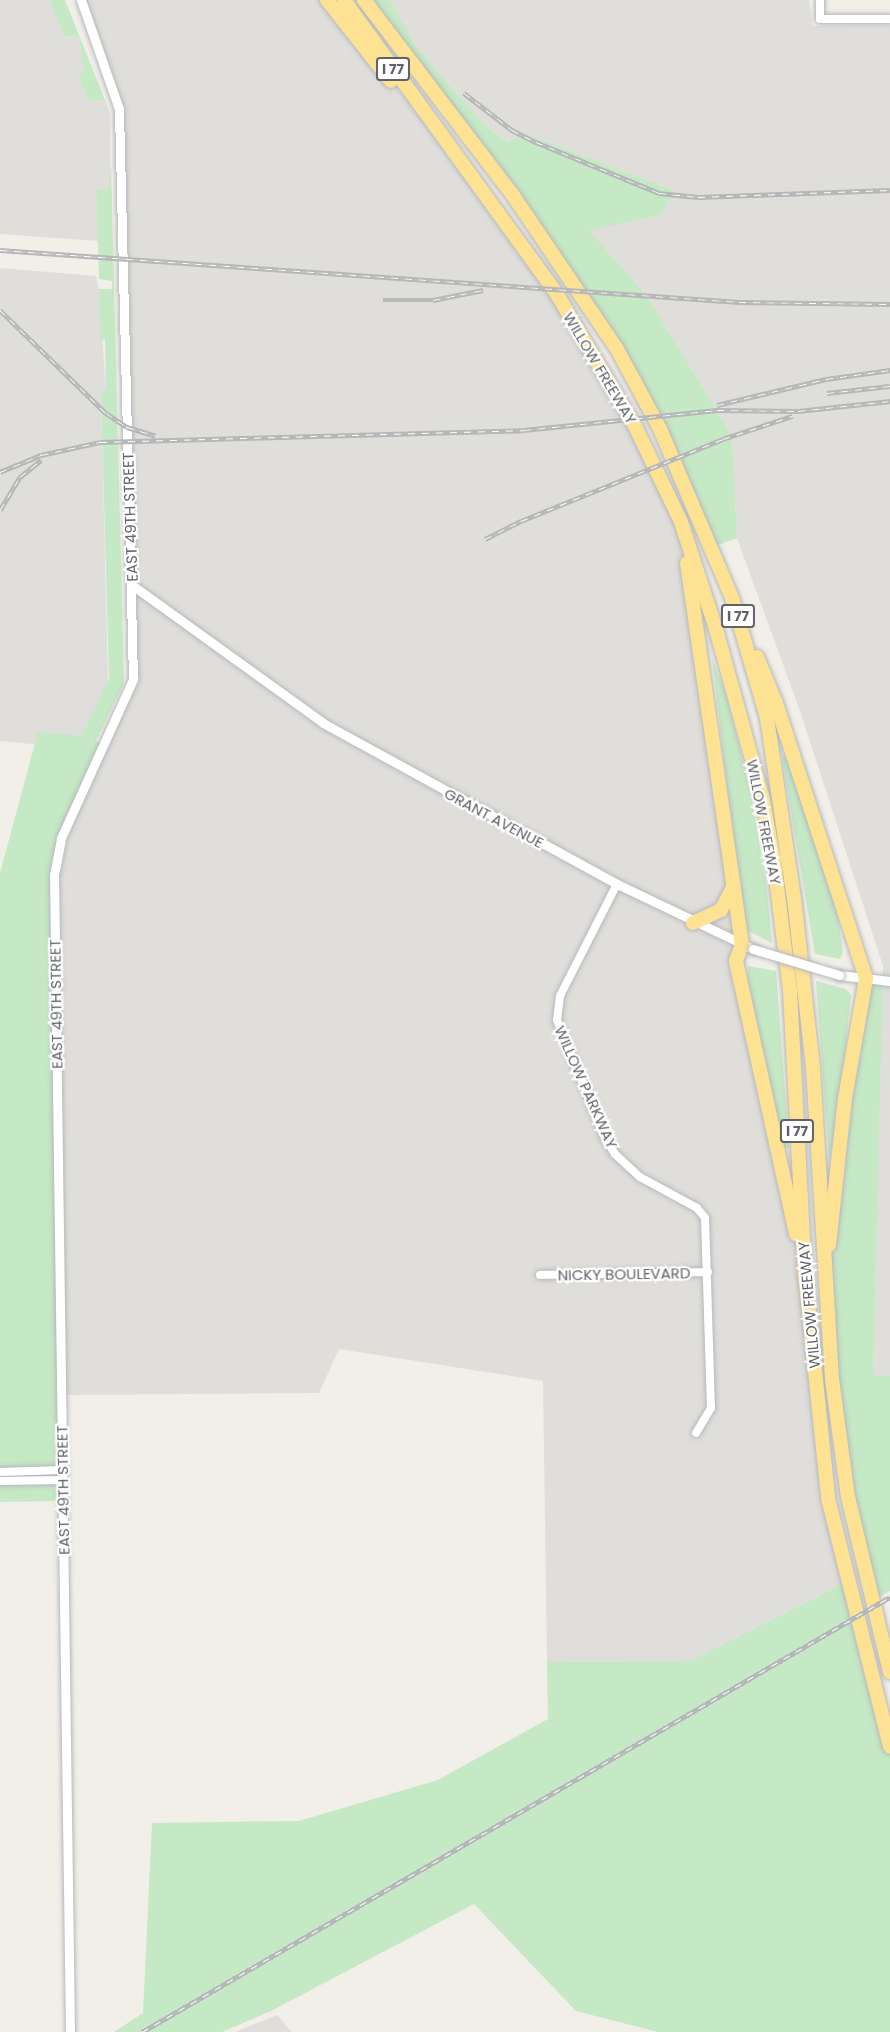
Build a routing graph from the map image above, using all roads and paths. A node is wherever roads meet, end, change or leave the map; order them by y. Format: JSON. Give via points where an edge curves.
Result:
{"nodes":[{"id":1,"x":81,"y":0,"type":"edge"},
{"id":2,"x":327,"y":0,"type":"edge"},
{"id":3,"x":344,"y":0,"type":"edge"},
{"id":4,"x":364,"y":0,"type":"edge"},
{"id":5,"x":820,"y":0,"type":"edge"},
{"id":6,"x":890,"y":19,"type":"edge"},
{"id":7,"x":435,"y":129,"type":"junction"},
{"id":8,"x":681,"y":522,"type":"junction"},
{"id":9,"x":132,"y":585,"type":"junction"},
{"id":10,"x":732,"y":598,"type":"junction"},
{"id":11,"x":617,"y":884,"type":"junction"},
{"id":12,"x":733,"y":887,"type":"junction"},
{"id":13,"x":693,"y":923,"type":"junction"},
{"id":14,"x":748,"y":947,"type":"junction"},
{"id":15,"x":866,"y":979,"type":"junction"},
{"id":16,"x":890,"y":981,"type":"edge"},
{"id":17,"x":708,"y":1272,"type":"junction"},
{"id":18,"x":804,"y":1274,"type":"junction"},
{"id":19,"x":540,"y":1275,"type":"dead end"},
{"id":20,"x":824,"y":1286,"type":"junction"},
{"id":21,"x":696,"y":1432,"type":"dead end"},
{"id":22,"x":0,"y":1472,"type":"edge"},
{"id":23,"x":62,"y":1475,"type":"junction"},
{"id":24,"x":0,"y":1481,"type":"edge"},
{"id":25,"x":890,"y":1672,"type":"edge"},
{"id":26,"x":890,"y":1746,"type":"edge"},
{"id":27,"x":70,"y":2032,"type":"edge"}],
"edges":[{"from":1,"to":9,"type":"street","name":"EAST 49TH STREET","via":[[119,109]]},
{"from":2,"to":7,"type":"highway","via":[[403,96]]},
{"from":3,"to":7,"type":"highway","name":"WILLOW FREEWAY","number":"I 77"},
{"from":4,"to":10,"type":"highway","name":"WILLOW FREEWAY","number":"I 77","via":[[512,194],[617,349],[660,429]]},
{"from":5,"to":6,"type":"street","via":[[820,19]]},
{"from":7,"to":8,"type":"highway","name":"WILLOW FREEWAY","number":"I 77","via":[[558,296],[636,428]]},
{"from":8,"to":12,"type":"highway"},
{"from":8,"to":18,"type":"highway","name":"WILLOW FREEWAY","number":"I 77","via":[[764,800],[790,991]]},
{"from":9,"to":11,"type":"street","name":"GRANT AVENUE","via":[[323,723]]},
{"from":9,"to":23,"type":"street","name":"EAST 49TH STREET","via":[[130,692],[55,854]]},
{"from":10,"to":15,"type":"highway","via":[[776,703]]},
{"from":10,"to":20,"type":"highway","name":"WILLOW FREEWAY","number":"I 77","via":[[767,718],[794,898],[813,1068]]},
{"from":11,"to":13,"type":"street","name":"GRANT AVENUE"},
{"from":11,"to":17,"type":"street","name":"WILLOW PARKWAY","via":[[560,996],[558,1026],[615,1154],[640,1177],[702,1213],[708,1234]]},
{"from":12,"to":13,"type":"highway","via":[[721,910]]},
{"from":12,"to":14,"type":"highway"},
{"from":13,"to":14,"type":"street","name":"GRANT AVENUE"},
{"from":14,"to":15,"type":"street","name":"GRANT AVENUE","bridge":true,"via":[[838,975]]},
{"from":14,"to":18,"type":"highway","via":[[736,961]]},
{"from":15,"to":16,"type":"street","name":"GRANT AVENUE"},
{"from":15,"to":20,"type":"highway","via":[[845,1098]]},
{"from":17,"to":19,"type":"street","name":"NICKY BOULEVARD"},
{"from":17,"to":21,"type":"street","name":"WILLOW PARKWAY","via":[[711,1408]]},
{"from":18,"to":26,"type":"highway","name":"WILLOW FREEWAY","number":"I 77","via":[[828,1498]]},
{"from":20,"to":25,"type":"highway","name":"WILLOW FREEWAY","number":"I 77","via":[[848,1497]]},
{"from":22,"to":23,"type":"street"},
{"from":23,"to":24,"type":"street"},
{"from":23,"to":27,"type":"street","name":"EAST 49TH STREET"}]}
